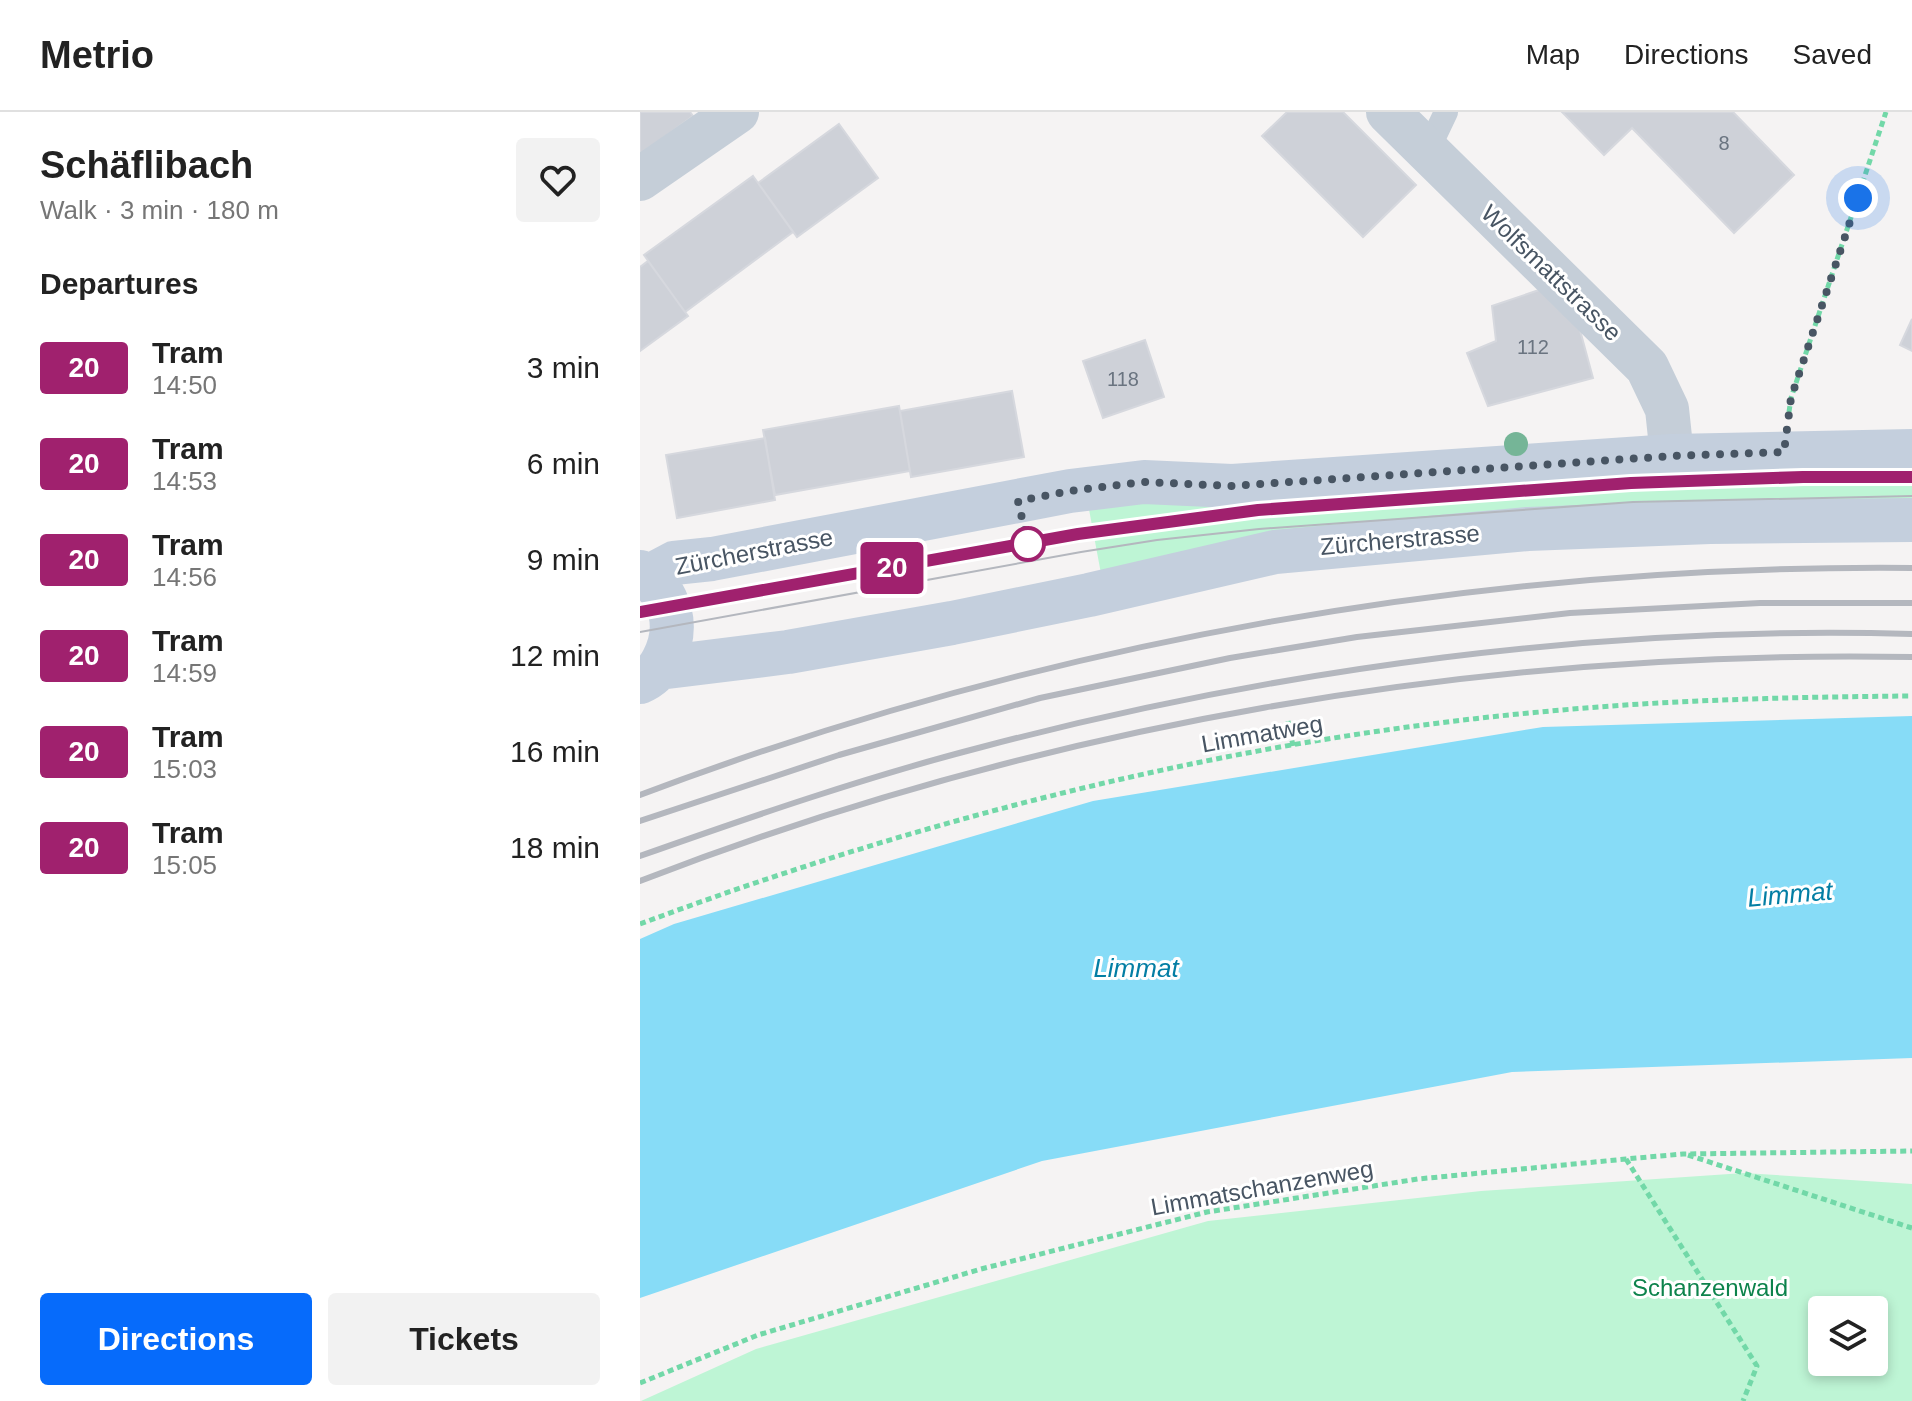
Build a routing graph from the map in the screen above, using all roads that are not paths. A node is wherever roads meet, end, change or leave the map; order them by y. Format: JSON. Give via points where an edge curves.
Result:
{"nodes":[{"id":1,"x":737,"y":112,"type":"edge"},
{"id":2,"x":1388,"y":112,"type":"edge"},
{"id":3,"x":1446,"y":112,"type":"edge"},
{"id":4,"x":1427,"y":152,"type":"junction"},
{"id":5,"x":640,"y":179,"type":"edge"},
{"id":6,"x":1912,"y":451,"type":"edge"},
{"id":7,"x":1672,"y":456,"type":"junction"},
{"id":8,"x":1912,"y":520,"type":"edge"},
{"id":9,"x":644,"y":574,"type":"edge"},
{"id":10,"x":649,"y":675,"type":"edge"}],
"edges":[{"from":1,"to":5,"type":"street"},
{"from":2,"to":4,"type":"street","name":"Wolfsmattstrasse"},
{"from":3,"to":4,"type":"lane"},
{"from":4,"to":7,"type":"street","name":"Wolfsmattstrasse","via":[[1647,367],[1667,409]]},
{"from":6,"to":7,"type":"main road","name":"Zürcherstrasse"},
{"from":7,"to":9,"type":"main road","name":"Zürcherstrasse","via":[[1232,486],[1144,482],[674,563]]},
{"from":8,"to":10,"type":"main road","name":"Zürcherstrasse","via":[[1528,529],[1275,552],[952,623]]},
{"from":9,"to":10,"type":"main road","name":"Zürcherstrasse","via":[[665,595],[673,620],[671,645]]}]}
